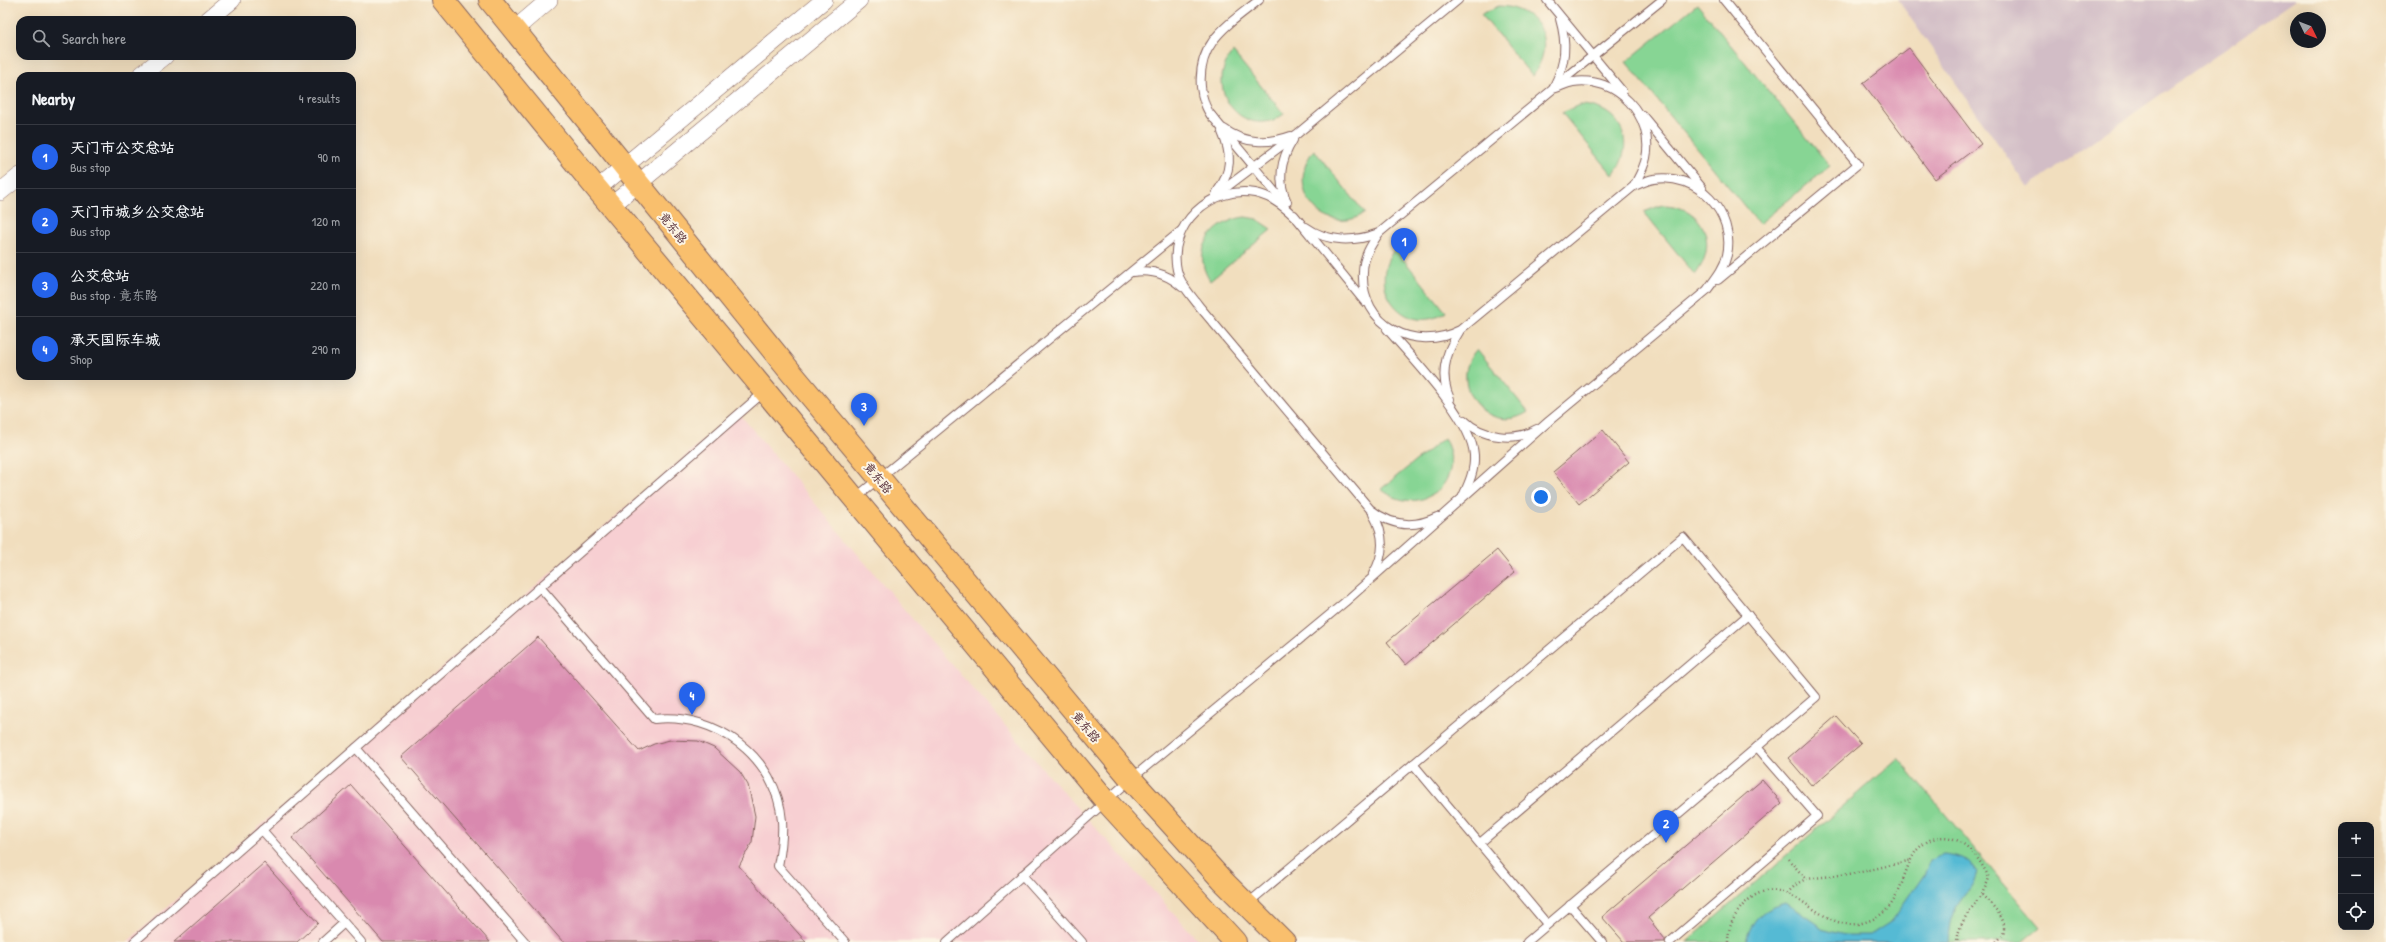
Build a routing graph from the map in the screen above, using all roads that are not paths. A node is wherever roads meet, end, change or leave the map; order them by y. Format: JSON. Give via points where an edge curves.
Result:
{"nodes":[{"id":1,"x":232,"y":0,"type":"edge"},
{"id":2,"x":443,"y":0,"type":"edge"},
{"id":3,"x":490,"y":0,"type":"edge"},
{"id":4,"x":549,"y":0,"type":"edge"},
{"id":5,"x":824,"y":0,"type":"edge"},
{"id":6,"x":859,"y":0,"type":"edge"},
{"id":7,"x":1258,"y":0,"type":"edge"},
{"id":8,"x":1458,"y":0,"type":"edge"},
{"id":9,"x":1547,"y":0,"type":"edge"},
{"id":10,"x":1662,"y":0,"type":"edge"},
{"id":11,"x":1724,"y":0,"type":"edge"},
{"id":12,"x":213,"y":16,"type":"edge"},
{"id":13,"x":514,"y":30,"type":"junction"},
{"id":14,"x":1593,"y":56,"type":"junction"},
{"id":15,"x":160,"y":60,"type":"edge"},
{"id":16,"x":145,"y":72,"type":"edge"},
{"id":17,"x":1553,"y":89,"type":"junction"},
{"id":18,"x":1630,"y":101,"type":"junction"},
{"id":19,"x":1211,"y":115,"type":"junction"},
{"id":20,"x":1297,"y":134,"type":"junction"},
{"id":21,"x":623,"y":167,"type":"junction"},
{"id":22,"x":1254,"y":167,"type":"junction"},
{"id":23,"x":16,"y":179,"type":"edge"},
{"id":24,"x":637,"y":184,"type":"junction"},
{"id":25,"x":1634,"y":186,"type":"junction"},
{"id":26,"x":597,"y":189,"type":"junction"},
{"id":27,"x":0,"y":192,"type":"edge"},
{"id":28,"x":1710,"y":198,"type":"junction"},
{"id":29,"x":1207,"y":203,"type":"junction"},
{"id":30,"x":611,"y":206,"type":"junction"},
{"id":31,"x":1296,"y":218,"type":"junction"},
{"id":32,"x":1182,"y":230,"type":"junction"},
{"id":33,"x":1379,"y":233,"type":"junction"},
{"id":34,"x":1131,"y":272,"type":"junction"},
{"id":35,"x":1186,"y":290,"type":"junction"},
{"id":36,"x":1707,"y":290,"type":"junction"},
{"id":37,"x":1374,"y":312,"type":"junction"},
{"id":38,"x":1380,"y":319,"type":"junction"},
{"id":39,"x":1460,"y":330,"type":"junction"},
{"id":40,"x":765,"y":391,"type":"junction"},
{"id":41,"x":1454,"y":410,"type":"junction"},
{"id":42,"x":1549,"y":421,"type":"junction"},
{"id":43,"x":878,"y":479,"type":"junction"},
{"id":44,"x":855,"y":498,"type":"junction"},
{"id":45,"x":1369,"y":509,"type":"junction"},
{"id":46,"x":1446,"y":513,"type":"junction"},
{"id":47,"x":1370,"y":580,"type":"junction"},
{"id":48,"x":540,"y":587,"type":"junction"},
{"id":49,"x":1748,"y":615,"type":"junction"},
{"id":50,"x":1757,"y":747,"type":"junction"},
{"id":51,"x":356,"y":748,"type":"junction"},
{"id":52,"x":1413,"y":764,"type":"junction"},
{"id":53,"x":1130,"y":779,"type":"junction"},
{"id":54,"x":1106,"y":801,"type":"junction"},
{"id":55,"x":262,"y":830,"type":"junction"},
{"id":56,"x":1480,"y":843,"type":"junction"},
{"id":57,"x":1022,"y":875,"type":"junction"},
{"id":58,"x":1246,"y":905,"type":"junction"},
{"id":59,"x":1570,"y":905,"type":"junction"},
{"id":60,"x":344,"y":923,"type":"junction"},
{"id":61,"x":1548,"y":924,"type":"junction"},
{"id":62,"x":134,"y":942,"type":"edge"},
{"id":63,"x":323,"y":942,"type":"edge"},
{"id":64,"x":361,"y":942,"type":"edge"},
{"id":65,"x":525,"y":942,"type":"edge"},
{"id":66,"x":845,"y":942,"type":"edge"},
{"id":67,"x":947,"y":942,"type":"edge"},
{"id":68,"x":1082,"y":942,"type":"edge"},
{"id":69,"x":1235,"y":942,"type":"edge"},
{"id":70,"x":1284,"y":942,"type":"edge"},
{"id":71,"x":1527,"y":942,"type":"edge"},
{"id":72,"x":1602,"y":942,"type":"edge"},
{"id":73,"x":1670,"y":942,"type":"edge"}],
"edges":[{"from":1,"to":12,"type":"street"},
{"from":2,"to":26,"type":"main road"},
{"from":3,"to":13,"type":"main road","name":"竟东路"},
{"from":4,"to":13,"type":"street"},
{"from":5,"to":21,"type":"street"},
{"from":6,"to":24,"type":"street"},
{"from":7,"to":19,"type":"lane","via":[[1216,35],[1204,53],[1200,74],[1202,96]]},
{"from":8,"to":20,"type":"lane"},
{"from":9,"to":14,"type":"lane"},
{"from":9,"to":17,"type":"lane","via":[[1560,18],[1565,38],[1564,58]]},
{"from":10,"to":14,"type":"lane"},
{"from":11,"to":36,"type":"lane","via":[[1858,164]]},
{"from":13,"to":21,"type":"main road","name":"竟东路"},
{"from":14,"to":17,"type":"lane"},
{"from":14,"to":18,"type":"lane"},
{"from":15,"to":16,"type":"street"},
{"from":17,"to":18,"type":"lane","via":[[1573,82],[1594,82],[1613,88]]},
{"from":17,"to":33,"type":"lane"},
{"from":18,"to":25,"type":"lane","via":[[1642,118],[1647,137],[1646,158]]},
{"from":18,"to":28,"type":"lane"},
{"from":19,"to":20,"type":"lane","via":[[1226,130],[1245,139],[1266,142]]},
{"from":19,"to":22,"type":"lane"},
{"from":19,"to":29,"type":"lane","via":[[1230,151],[1230,168],[1224,182]]},
{"from":20,"to":22,"type":"lane"},
{"from":20,"to":31,"type":"lane","via":[[1286,152],[1281,172],[1283,194]]},
{"from":21,"to":24,"type":"main road","name":"竟东路"},
{"from":21,"to":26,"type":"street"},
{"from":22,"to":29,"type":"lane"},
{"from":22,"to":31,"type":"lane"},
{"from":23,"to":27,"type":"street"},
{"from":24,"to":30,"type":"street"},
{"from":24,"to":43,"type":"main road","name":"竟东路"},
{"from":25,"to":28,"type":"lane","via":[[1654,179],[1674,179],[1694,186]]},
{"from":25,"to":39,"type":"lane"},
{"from":26,"to":30,"type":"main road"},
{"from":28,"to":36,"type":"lane","via":[[1722,215],[1728,235],[1727,255],[1719,275]]},
{"from":29,"to":31,"type":"lane","via":[[1213,198],[1234,192],[1255,193],[1275,201]]},
{"from":29,"to":32,"type":"lane","via":[[1195,211]]},
{"from":30,"to":40,"type":"main road"},
{"from":31,"to":33,"type":"lane","via":[[1307,228],[1326,238],[1347,240],[1367,238]]},
{"from":31,"to":37,"type":"lane"},
{"from":32,"to":34,"type":"lane"},
{"from":32,"to":35,"type":"lane","via":[[1175,260],[1178,275]]},
{"from":33,"to":37,"type":"lane","via":[[1368,251],[1363,272],[1365,293]]},
{"from":34,"to":35,"type":"lane","via":[[1141,270],[1161,274]]},
{"from":34,"to":43,"type":"lane"},
{"from":35,"to":45,"type":"lane"},
{"from":36,"to":42,"type":"lane"},
{"from":37,"to":38,"type":"lane"},
{"from":38,"to":39,"type":"lane","via":[[1389,328],[1408,337],[1429,340]]},
{"from":38,"to":41,"type":"lane"},
{"from":39,"to":41,"type":"lane","via":[[1448,348],[1443,369],[1446,390]]},
{"from":40,"to":44,"type":"main road"},
{"from":40,"to":48,"type":"lane"},
{"from":41,"to":42,"type":"lane","via":[[1470,425],[1488,434],[1510,437],[1531,432]]},
{"from":41,"to":46,"type":"lane","via":[[1470,434],[1474,456],[1472,477],[1462,497]]},
{"from":42,"to":46,"type":"lane"},
{"from":43,"to":44,"type":"lane"},
{"from":43,"to":53,"type":"main road","name":"竟东路"},
{"from":44,"to":54,"type":"main road"},
{"from":45,"to":46,"type":"lane","via":[[1384,520],[1405,525],[1427,522]]},
{"from":45,"to":47,"type":"lane","via":[[1379,524],[1383,540],[1382,554]]},
{"from":46,"to":47,"type":"lane"},
{"from":47,"to":53,"type":"lane"},
{"from":48,"to":51,"type":"lane"},
{"from":48,"to":66,"type":"lane","via":[[654,719],[671,717],[704,723],[733,738],[757,760],[774,788],[779,804],[782,836],[778,866]]},
{"from":49,"to":50,"type":"lane","via":[[1816,697]]},
{"from":49,"to":52,"type":"lane","via":[[1683,537]]},
{"from":49,"to":56,"type":"lane"},
{"from":50,"to":59,"type":"lane"},
{"from":50,"to":73,"type":"lane","via":[[1817,816]]},
{"from":51,"to":55,"type":"lane"},
{"from":51,"to":65,"type":"lane"},
{"from":52,"to":56,"type":"lane"},
{"from":52,"to":58,"type":"lane"},
{"from":53,"to":54,"type":"lane"},
{"from":53,"to":58,"type":"main road","name":"竟东路"},
{"from":54,"to":57,"type":"lane"},
{"from":54,"to":69,"type":"main road"},
{"from":55,"to":60,"type":"lane"},
{"from":55,"to":62,"type":"lane"},
{"from":56,"to":61,"type":"lane"},
{"from":57,"to":67,"type":"lane"},
{"from":57,"to":68,"type":"lane"},
{"from":58,"to":70,"type":"main road","name":"竟东路"},
{"from":59,"to":61,"type":"lane"},
{"from":59,"to":72,"type":"lane"},
{"from":60,"to":63,"type":"lane"},
{"from":60,"to":64,"type":"lane"},
{"from":61,"to":71,"type":"lane"}]}
